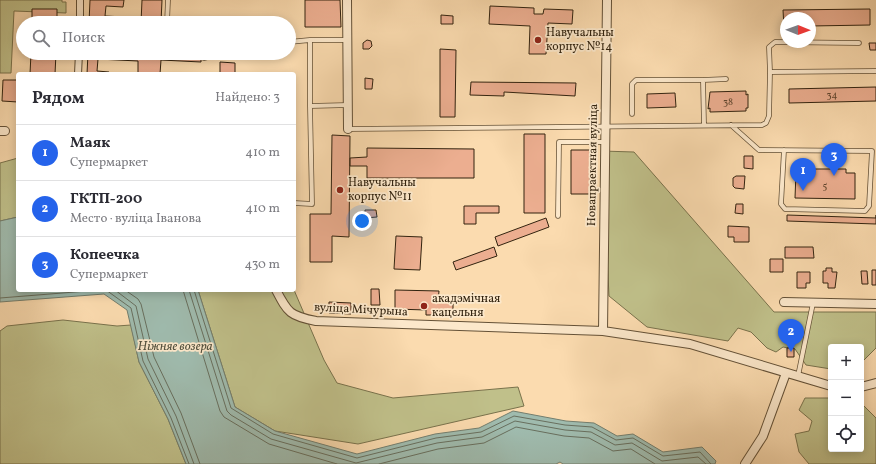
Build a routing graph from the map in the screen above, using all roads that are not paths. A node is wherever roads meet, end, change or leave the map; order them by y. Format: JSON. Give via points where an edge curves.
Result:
{"nodes":[{"id":1,"x":80,"y":0,"type":"edge"},
{"id":2,"x":168,"y":0,"type":"edge"},
{"id":3,"x":347,"y":0,"type":"edge"},
{"id":4,"x":607,"y":0,"type":"edge"},
{"id":5,"x":80,"y":16,"type":"edge"},
{"id":6,"x":167,"y":16,"type":"edge"},
{"id":7,"x":310,"y":40,"type":"junction"},
{"id":8,"x":348,"y":40,"type":"junction"},
{"id":9,"x":296,"y":41,"type":"edge"},
{"id":10,"x":859,"y":43,"type":"dead end"},
{"id":11,"x":79,"y":60,"type":"edge"},
{"id":12,"x":876,"y":71,"type":"edge"},
{"id":13,"x":78,"y":72,"type":"edge"},
{"id":14,"x":770,"y":72,"type":"junction"},
{"id":15,"x":726,"y":79,"type":"dead end"},
{"id":16,"x":703,"y":80,"type":"junction"},
{"id":17,"x":348,"y":105,"type":"junction"},
{"id":18,"x":310,"y":106,"type":"junction"},
{"id":19,"x":632,"y":114,"type":"dead end"},
{"id":20,"x":704,"y":125,"type":"junction"},
{"id":21,"x":730,"y":125,"type":"junction"},
{"id":22,"x":606,"y":126,"type":"junction"},
{"id":23,"x":348,"y":129,"type":"joint"},
{"id":24,"x":606,"y":142,"type":"junction"},
{"id":25,"x":784,"y":150,"type":"junction"},
{"id":26,"x":296,"y":203,"type":"edge"},
{"id":27,"x":558,"y":216,"type":"dead end"},
{"id":28,"x":277,"y":292,"type":"edge"},
{"id":29,"x":784,"y":302,"type":"dead end"},
{"id":30,"x":813,"y":303,"type":"junction"},
{"id":31,"x":876,"y":304,"type":"edge"},
{"id":32,"x":603,"y":331,"type":"junction"},
{"id":33,"x":786,"y":373,"type":"junction"},
{"id":34,"x":798,"y":376,"type":"junction"},
{"id":35,"x":876,"y":383,"type":"edge"},
{"id":36,"x":828,"y":385,"type":"edge"},
{"id":37,"x":864,"y":386,"type":"edge"},
{"id":38,"x":745,"y":464,"type":"edge"}],
"edges":[{"from":1,"to":5,"type":"street"},
{"from":2,"to":6,"type":"lane"},
{"from":3,"to":8,"type":"street"},
{"from":4,"to":22,"type":"street","name":"Новапраектная вуліца"},
{"from":7,"to":8,"type":"lane"},
{"from":7,"to":9,"type":"lane"},
{"from":7,"to":18,"type":"lane"},
{"from":8,"to":17,"type":"street"},
{"from":10,"to":14,"type":"lane","via":[[775,42],[769,47]]},
{"from":11,"to":13,"type":"street"},
{"from":12,"to":14,"type":"lane"},
{"from":14,"to":21,"type":"lane","via":[[769,116],[766,123]]},
{"from":15,"to":16,"type":"lane"},
{"from":16,"to":19,"type":"lane","via":[[636,80],[632,84]]},
{"from":16,"to":20,"type":"lane"},
{"from":17,"to":18,"type":"lane"},
{"from":17,"to":23,"type":"street"},
{"from":18,"to":26,"type":"lane","via":[[312,204]]},
{"from":20,"to":21,"type":"lane"},
{"from":20,"to":22,"type":"lane"},
{"from":21,"to":25,"type":"lane","via":[[759,150]]},
{"from":22,"to":23,"type":"lane"},
{"from":22,"to":24,"type":"street","name":"Новапраектная вуліца"},
{"from":24,"to":27,"type":"lane","via":[[559,142]]},
{"from":24,"to":32,"type":"street","name":"Новапраектная вуліца"},
{"from":25,"to":25,"type":"lane","via":[[872,151],[869,206],[865,211],[785,209],[781,204]]},
{"from":28,"to":32,"type":"street","name":"вуліца Мічурына","via":[[286,308],[296,317],[316,321]]},
{"from":29,"to":30,"type":"street"},
{"from":30,"to":31,"type":"street"},
{"from":30,"to":34,"type":"lane"},
{"from":32,"to":33,"type":"street","name":"вуліца Мічурына","via":[[690,344]]},
{"from":33,"to":34,"type":"street","name":"вуліца Мічурына"},
{"from":33,"to":38,"type":"street","via":[[763,436]]},
{"from":34,"to":36,"type":"street","name":"вуліца Мічурына"},
{"from":35,"to":37,"type":"street"}]}
